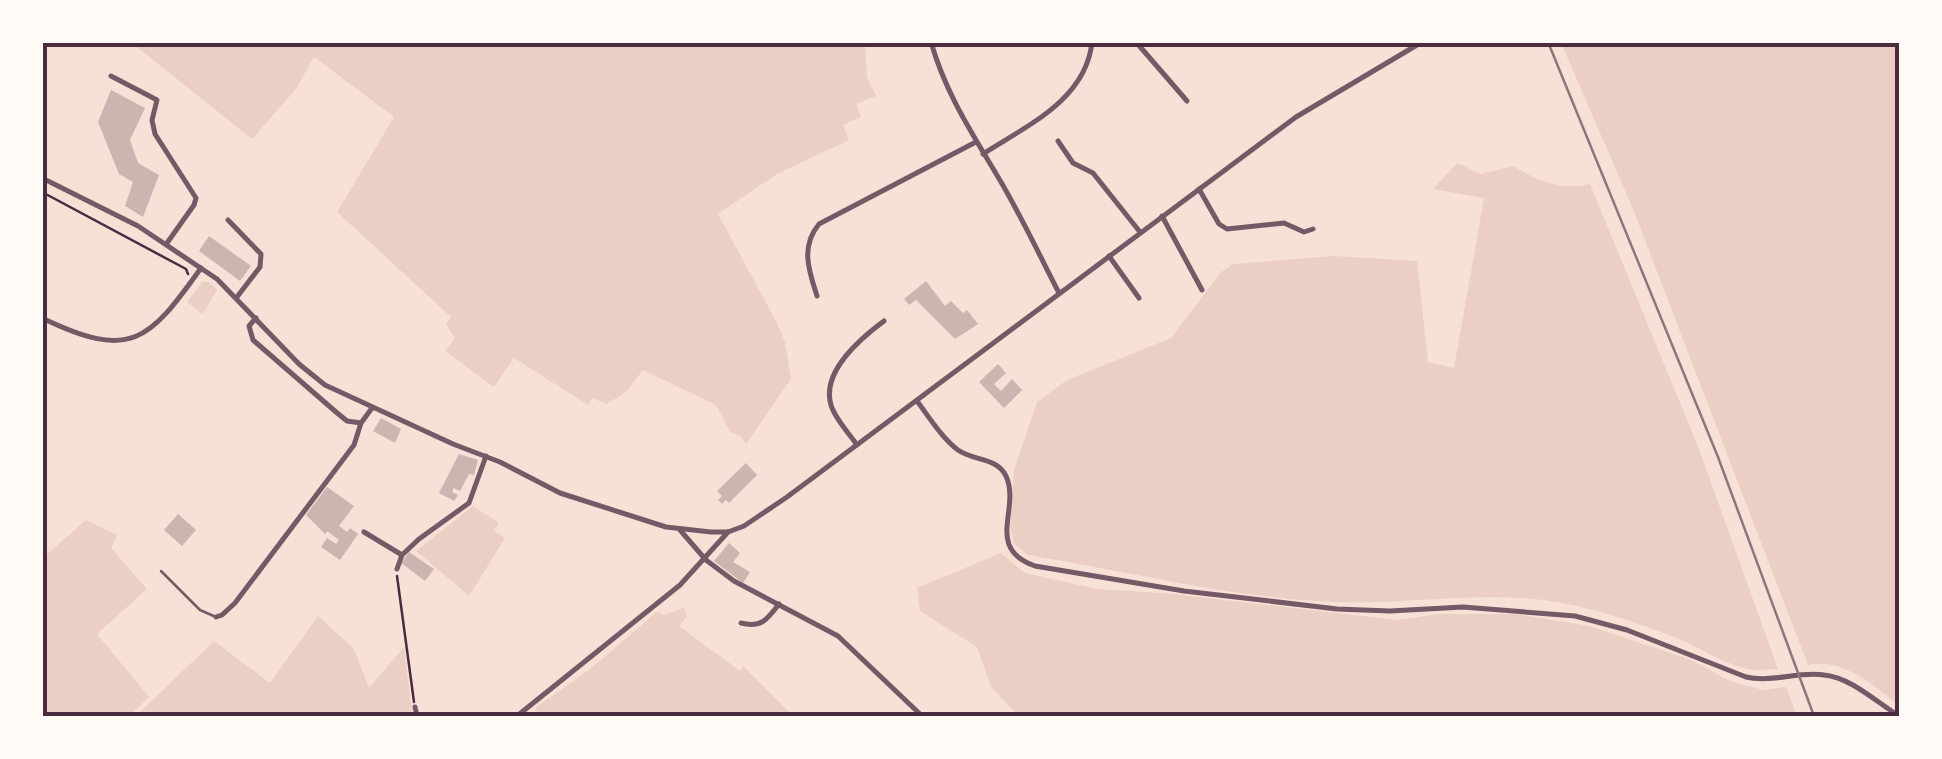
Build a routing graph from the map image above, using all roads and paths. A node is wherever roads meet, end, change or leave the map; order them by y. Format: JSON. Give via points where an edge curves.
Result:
{"nodes":[{"id":1,"x":931,"y":42,"type":"edge"},
{"id":2,"x":1092,"y":42,"type":"edge"},
{"id":3,"x":1136,"y":42,"type":"edge"},
{"id":4,"x":1422,"y":42,"type":"edge"},
{"id":5,"x":111,"y":76,"type":"dead end"},
{"id":6,"x":1188,"y":101,"type":"dead end"},
{"id":7,"x":1058,"y":141,"type":"dead end"},
{"id":8,"x":975,"y":143,"type":"junction"},
{"id":9,"x":982,"y":155,"type":"junction"},
{"id":10,"x":42,"y":178,"type":"edge"},
{"id":11,"x":1198,"y":189,"type":"junction"},
{"id":12,"x":42,"y":192,"type":"edge"},
{"id":13,"x":1162,"y":216,"type":"junction"},
{"id":14,"x":228,"y":220,"type":"dead end"},
{"id":15,"x":1313,"y":230,"type":"dead end"},
{"id":16,"x":1140,"y":232,"type":"junction"},
{"id":17,"x":167,"y":243,"type":"junction"},
{"id":18,"x":1109,"y":256,"type":"junction"},
{"id":19,"x":201,"y":268,"type":"junction"},
{"id":20,"x":186,"y":282,"type":"dead end"},
{"id":21,"x":1202,"y":290,"type":"dead end"},
{"id":22,"x":1060,"y":293,"type":"junction"},
{"id":23,"x":817,"y":296,"type":"dead end"},
{"id":24,"x":237,"y":297,"type":"junction"},
{"id":25,"x":1139,"y":298,"type":"dead end"},
{"id":26,"x":42,"y":318,"type":"edge"},
{"id":27,"x":256,"y":318,"type":"junction"},
{"id":28,"x":884,"y":322,"type":"dead end"},
{"id":29,"x":917,"y":401,"type":"junction"},
{"id":30,"x":372,"y":408,"type":"junction"},
{"id":31,"x":361,"y":423,"type":"junction"},
{"id":32,"x":858,"y":445,"type":"junction"},
{"id":33,"x":486,"y":456,"type":"junction"},
{"id":34,"x":680,"y":530,"type":"junction"},
{"id":35,"x":364,"y":532,"type":"dead end"},
{"id":36,"x":728,"y":532,"type":"junction"},
{"id":37,"x":402,"y":555,"type":"junction"},
{"id":38,"x":706,"y":560,"type":"junction"},
{"id":39,"x":397,"y":569,"type":"joint"},
{"id":40,"x":161,"y":571,"type":"dead end"},
{"id":41,"x":779,"y":604,"type":"junction"},
{"id":42,"x":216,"y":617,"type":"joint"},
{"id":43,"x":741,"y":623,"type":"dead end"},
{"id":44,"x":415,"y":707,"type":"joint"},
{"id":45,"x":417,"y":716,"type":"edge"},
{"id":46,"x":517,"y":716,"type":"edge"},
{"id":47,"x":922,"y":716,"type":"edge"},
{"id":48,"x":1899,"y":716,"type":"edge"}],
"edges":[{"from":1,"to":8,"type":"street"},
{"from":2,"to":9,"type":"street","via":[[1071,92]]},
{"from":3,"to":6,"type":"street"},
{"from":4,"to":11,"type":"street","via":[[1309,108]]},
{"from":5,"to":17,"type":"street","via":[[157,100],[156,134],[194,192],[194,206]]},
{"from":7,"to":16,"type":"street"},
{"from":8,"to":9,"type":"street"},
{"from":8,"to":23,"type":"street","via":[[819,224],[807,254]]},
{"from":9,"to":22,"type":"street"},
{"from":10,"to":17,"type":"street"},
{"from":11,"to":13,"type":"street"},
{"from":11,"to":15,"type":"street","via":[[1227,229],[1284,222]]},
{"from":12,"to":20,"type":"path","via":[[186,269]]},
{"from":13,"to":16,"type":"street"},
{"from":13,"to":21,"type":"street"},
{"from":14,"to":24,"type":"street","via":[[261,254],[260,267]]},
{"from":16,"to":18,"type":"street"},
{"from":17,"to":19,"type":"street"},
{"from":18,"to":22,"type":"street"},
{"from":18,"to":25,"type":"street"},
{"from":19,"to":24,"type":"street"},
{"from":19,"to":26,"type":"street","via":[[166,316],[129,338],[90,339]]},
{"from":22,"to":29,"type":"street"},
{"from":24,"to":27,"type":"street"},
{"from":27,"to":30,"type":"street","via":[[308,372]]},
{"from":27,"to":31,"type":"street","via":[[249,326],[253,340],[336,412]]},
{"from":28,"to":32,"type":"street","via":[[850,350],[831,391],[832,408]]},
{"from":29,"to":32,"type":"street"},
{"from":29,"to":48,"type":"street","via":[[960,450],[1002,471],[1010,548],[1042,568],[1337,609],[1463,606],[1575,616],[1746,677],[1831,676]]},
{"from":30,"to":31,"type":"street"},
{"from":30,"to":33,"type":"street"},
{"from":31,"to":42,"type":"street","via":[[354,445],[232,607]]},
{"from":32,"to":36,"type":"street"},
{"from":33,"to":34,"type":"street","via":[[574,499]]},
{"from":33,"to":37,"type":"street","via":[[469,503]]},
{"from":34,"to":36,"type":"street"},
{"from":34,"to":38,"type":"street"},
{"from":35,"to":37,"type":"street"},
{"from":36,"to":38,"type":"street"},
{"from":37,"to":39,"type":"street"},
{"from":38,"to":41,"type":"street"},
{"from":38,"to":46,"type":"street"},
{"from":39,"to":44,"type":"path"},
{"from":40,"to":42,"type":"lane"},
{"from":41,"to":43,"type":"street","via":[[763,623]]},
{"from":41,"to":47,"type":"street","via":[[838,636]]},
{"from":44,"to":45,"type":"street"}]}
